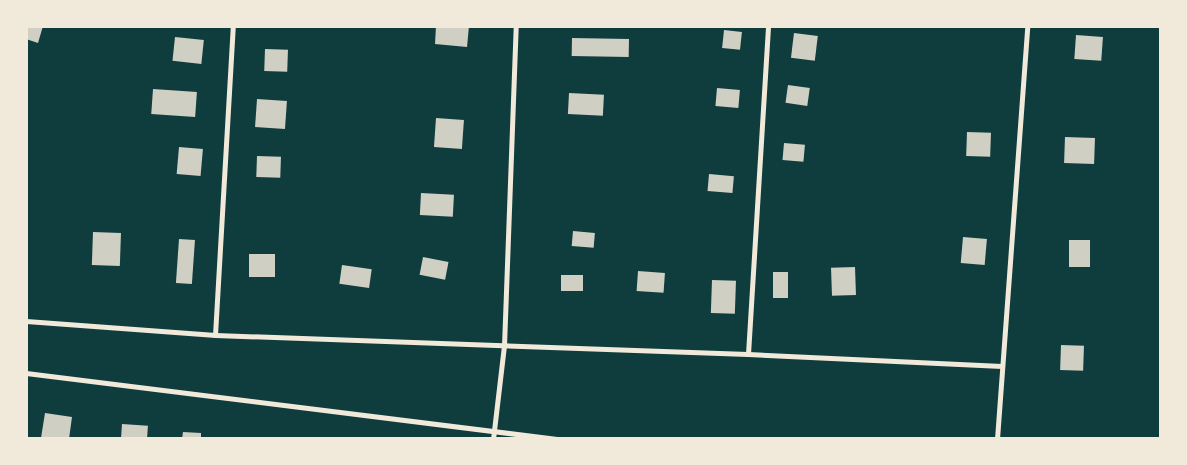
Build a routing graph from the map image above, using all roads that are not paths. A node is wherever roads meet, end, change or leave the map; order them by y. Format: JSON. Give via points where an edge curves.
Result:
{"nodes":[{"id":1,"x":233,"y":26,"type":"edge"},
{"id":2,"x":516,"y":26,"type":"edge"},
{"id":3,"x":768,"y":26,"type":"edge"},
{"id":4,"x":1027,"y":26,"type":"edge"},
{"id":5,"x":26,"y":321,"type":"edge"},
{"id":6,"x":215,"y":335,"type":"junction"},
{"id":7,"x":504,"y":346,"type":"junction"},
{"id":8,"x":748,"y":354,"type":"junction"},
{"id":9,"x":1002,"y":366,"type":"junction"},
{"id":10,"x":26,"y":373,"type":"edge"},
{"id":11,"x":494,"y":430,"type":"junction"},
{"id":12,"x":493,"y":439,"type":"edge"},
{"id":13,"x":557,"y":439,"type":"edge"},
{"id":14,"x":998,"y":439,"type":"edge"}],
"edges":[{"from":1,"to":6,"type":"street"},
{"from":2,"to":7,"type":"street"},
{"from":3,"to":8,"type":"street"},
{"from":4,"to":9,"type":"street"},
{"from":5,"to":6,"type":"street"},
{"from":6,"to":7,"type":"street"},
{"from":7,"to":8,"type":"street"},
{"from":7,"to":11,"type":"street"},
{"from":8,"to":9,"type":"street"},
{"from":9,"to":14,"type":"street"},
{"from":10,"to":11,"type":"street"},
{"from":11,"to":12,"type":"street"},
{"from":11,"to":13,"type":"street"}]}
